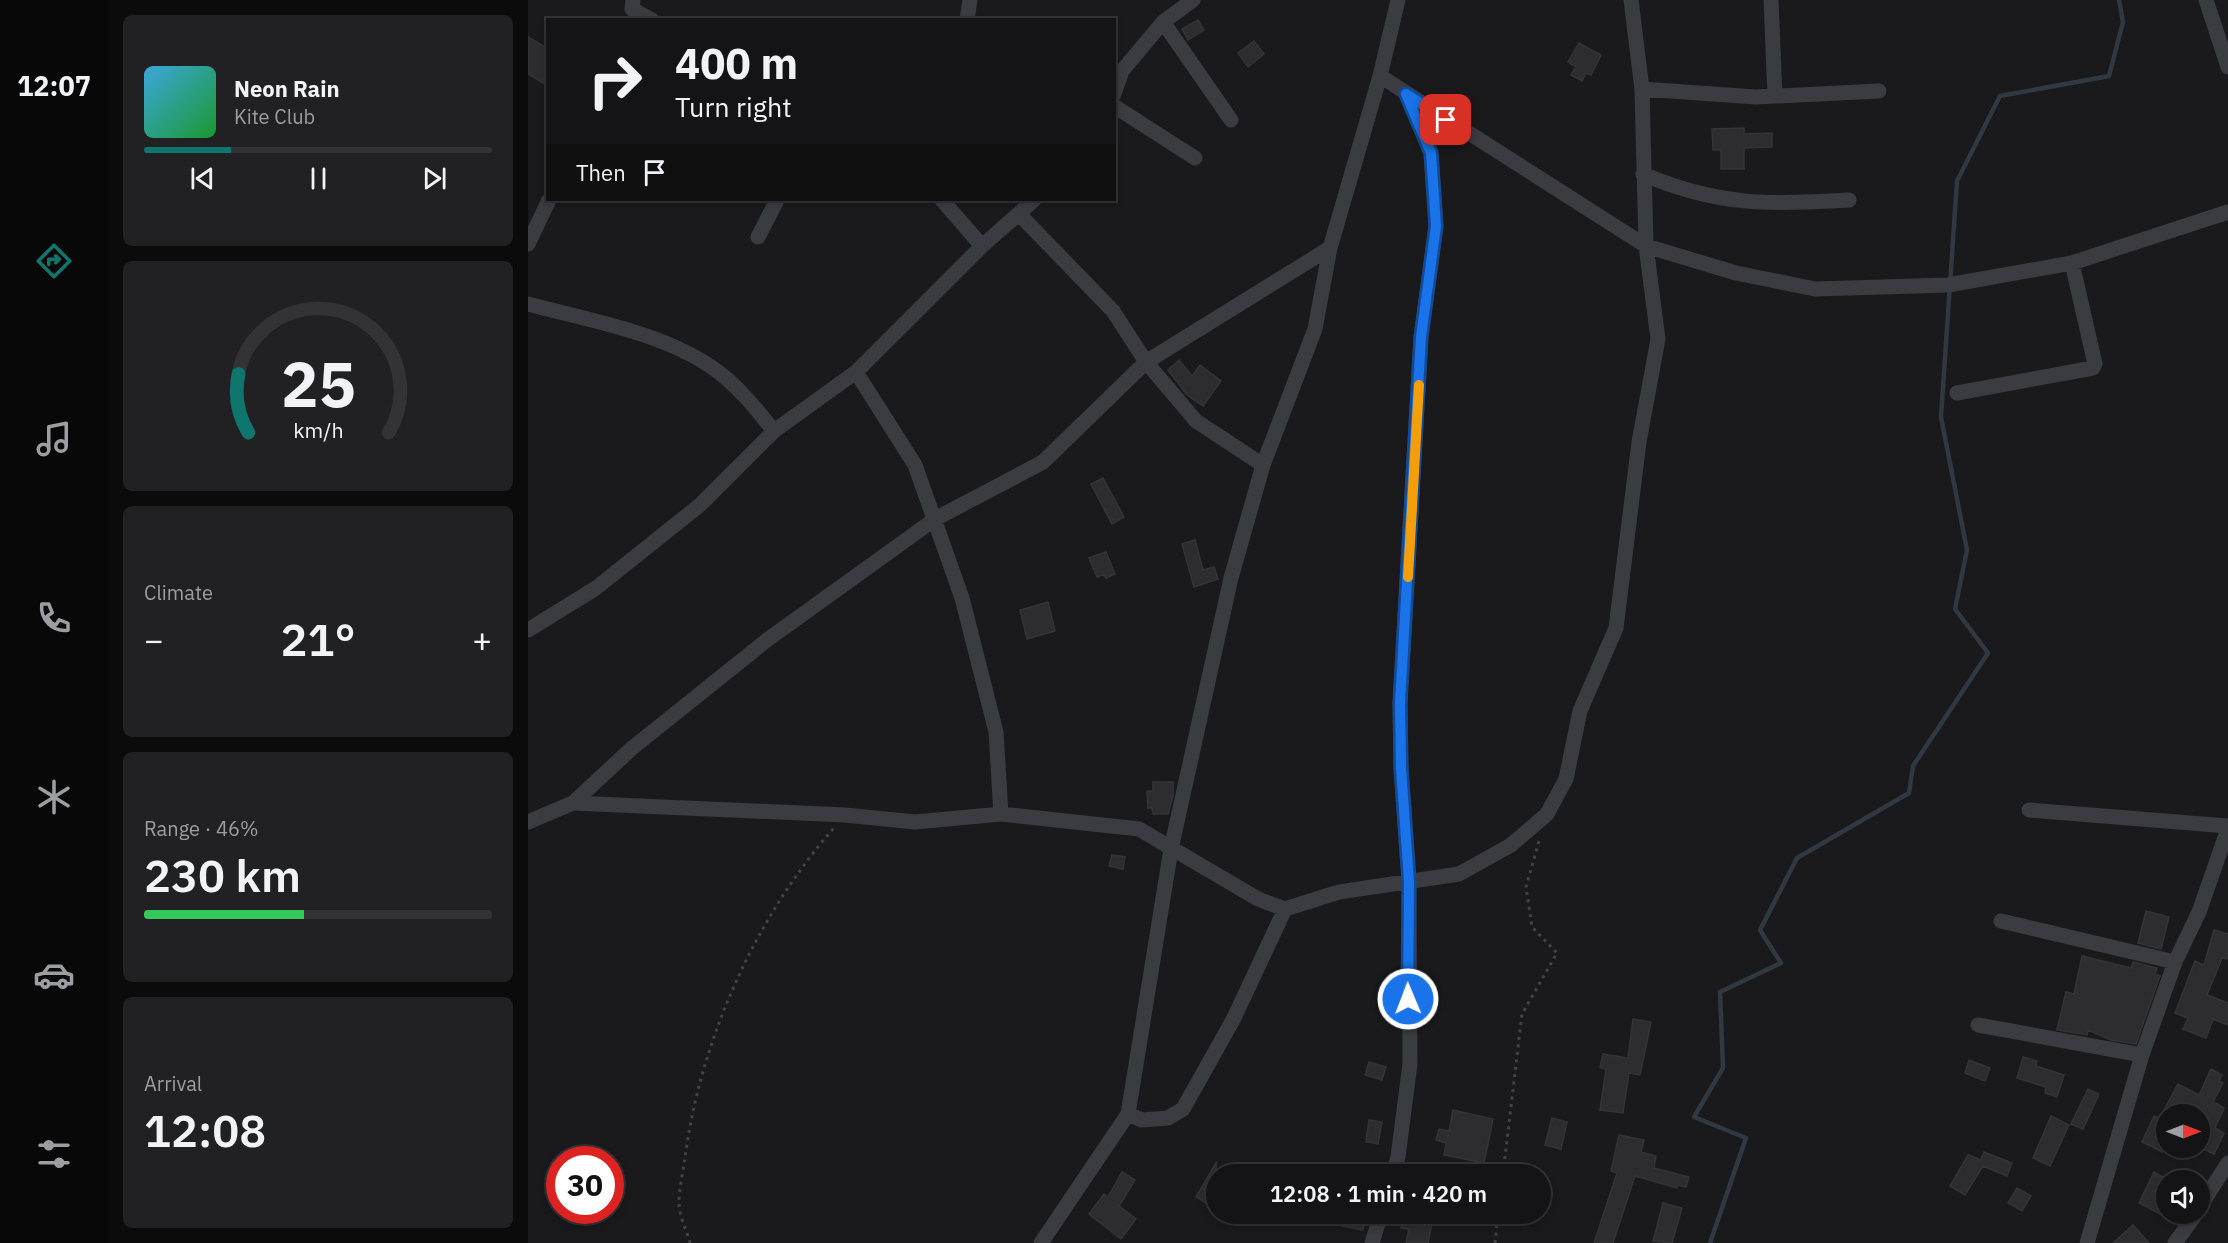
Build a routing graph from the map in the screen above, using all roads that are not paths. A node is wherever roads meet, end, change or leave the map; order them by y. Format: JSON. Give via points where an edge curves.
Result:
{"nodes":[{"id":1,"x":970,"y":0,"type":"edge"},
{"id":2,"x":1193,"y":0,"type":"edge"},
{"id":3,"x":1398,"y":0,"type":"edge"},
{"id":4,"x":1632,"y":0,"type":"edge"},
{"id":5,"x":1771,"y":0,"type":"edge"},
{"id":6,"x":2206,"y":0,"type":"edge"},
{"id":7,"x":631,"y":9,"type":"edge"},
{"id":8,"x":648,"y":18,"type":"edge"},
{"id":9,"x":967,"y":18,"type":"edge"},
{"id":10,"x":1163,"y":21,"type":"junction"},
{"id":11,"x":2228,"y":67,"type":"edge"},
{"id":12,"x":1380,"y":76,"type":"junction"},
{"id":13,"x":1116,"y":88,"type":"edge"},
{"id":14,"x":1642,"y":89,"type":"junction"},
{"id":15,"x":1879,"y":91,"type":"dead end"},
{"id":16,"x":1406,"y":94,"type":"junction"},
{"id":17,"x":1775,"y":96,"type":"junction"},
{"id":18,"x":1116,"y":106,"type":"edge"},
{"id":19,"x":1231,"y":120,"type":"dead end"},
{"id":20,"x":1195,"y":158,"type":"dead end"},
{"id":21,"x":1643,"y":174,"type":"junction"},
{"id":22,"x":1849,"y":200,"type":"dead end"},
{"id":23,"x":549,"y":201,"type":"edge"},
{"id":24,"x":776,"y":201,"type":"edge"},
{"id":25,"x":943,"y":201,"type":"edge"},
{"id":26,"x":1033,"y":201,"type":"edge"},
{"id":27,"x":2228,"y":212,"type":"edge"},
{"id":28,"x":1019,"y":214,"type":"junction"},
{"id":29,"x":758,"y":237,"type":"dead end"},
{"id":30,"x":528,"y":244,"type":"edge"},
{"id":31,"x":982,"y":246,"type":"junction"},
{"id":32,"x":1646,"y":246,"type":"junction"},
{"id":33,"x":1330,"y":248,"type":"junction"},
{"id":34,"x":2072,"y":263,"type":"junction"},
{"id":35,"x":528,"y":304,"type":"edge"},
{"id":36,"x":1146,"y":362,"type":"junction"},
{"id":37,"x":856,"y":372,"type":"junction"},
{"id":38,"x":1957,"y":393,"type":"dead end"},
{"id":39,"x":774,"y":431,"type":"junction"},
{"id":40,"x":1263,"y":465,"type":"junction"},
{"id":41,"x":936,"y":519,"type":"junction"},
{"id":42,"x":528,"y":630,"type":"edge"},
{"id":43,"x":573,"y":803,"type":"junction"},
{"id":44,"x":2028,"y":810,"type":"dead end"},
{"id":45,"x":1001,"y":814,"type":"junction"},
{"id":46,"x":528,"y":822,"type":"edge"},
{"id":47,"x":2228,"y":827,"type":"edge"},
{"id":48,"x":1171,"y":849,"type":"junction"},
{"id":49,"x":1409,"y":881,"type":"junction"},
{"id":50,"x":1285,"y":909,"type":"junction"},
{"id":51,"x":2001,"y":921,"type":"dead end"},
{"id":52,"x":2175,"y":962,"type":"junction"},
{"id":53,"x":1978,"y":1025,"type":"dead end"},
{"id":54,"x":2142,"y":1055,"type":"junction"},
{"id":55,"x":1128,"y":1114,"type":"junction"},
{"id":56,"x":2228,"y":1163,"type":"edge"},
{"id":57,"x":1396,"y":1164,"type":"edge"},
{"id":58,"x":2210,"y":1191,"type":"edge"},
{"id":59,"x":1378,"y":1224,"type":"edge"},
{"id":60,"x":2189,"y":1224,"type":"edge"},
{"id":61,"x":1041,"y":1243,"type":"edge"},
{"id":62,"x":1372,"y":1243,"type":"edge"},
{"id":63,"x":2087,"y":1243,"type":"edge"},
{"id":64,"x":2175,"y":1243,"type":"edge"}],
"edges":[{"from":1,"to":9,"type":"street"},
{"from":2,"to":10,"type":"street"},
{"from":3,"to":12,"type":"street"},
{"from":4,"to":14,"type":"street"},
{"from":5,"to":17,"type":"street"},
{"from":6,"to":11,"type":"street"},
{"from":7,"to":8,"type":"street"},
{"from":10,"to":13,"type":"street","via":[[1122,71]]},
{"from":10,"to":19,"type":"street"},
{"from":12,"to":16,"type":"street"},
{"from":12,"to":33,"type":"street"},
{"from":14,"to":17,"type":"street"},
{"from":14,"to":21,"type":"street"},
{"from":15,"to":17,"type":"street"},
{"from":16,"to":32,"type":"street"},
{"from":16,"to":49,"type":"street","via":[[1431,153],[1436,226],[1421,337],[1400,703]]},
{"from":18,"to":20,"type":"street"},
{"from":21,"to":22,"type":"street","via":[[1679,190],[1750,203]]},
{"from":21,"to":32,"type":"street"},
{"from":23,"to":30,"type":"street"},
{"from":24,"to":29,"type":"street"},
{"from":25,"to":31,"type":"street"},
{"from":26,"to":28,"type":"street"},
{"from":27,"to":34,"type":"street"},
{"from":28,"to":31,"type":"street"},
{"from":28,"to":36,"type":"street","via":[[1113,310]]},
{"from":31,"to":37,"type":"street"},
{"from":32,"to":34,"type":"street","via":[[1736,273],[1815,289],[1948,285]]},
{"from":32,"to":49,"type":"street","via":[[1658,339],[1639,442],[1616,628],[1580,711],[1566,779],[1547,814],[1511,844],[1459,874]]},
{"from":33,"to":36,"type":"street"},
{"from":33,"to":40,"type":"street","via":[[1315,329]]},
{"from":34,"to":38,"type":"street","via":[[2093,368]]},
{"from":35,"to":39,"type":"street","via":[[688,352],[743,393]]},
{"from":36,"to":40,"type":"street","via":[[1196,421]]},
{"from":36,"to":41,"type":"street","via":[[1043,462]]},
{"from":37,"to":39,"type":"street"},
{"from":37,"to":41,"type":"street","via":[[915,465]]},
{"from":39,"to":42,"type":"street","via":[[700,505],[596,588]]},
{"from":40,"to":48,"type":"street","via":[[1231,578]]},
{"from":41,"to":43,"type":"street","via":[[766,640],[630,749]]},
{"from":41,"to":45,"type":"street","via":[[962,598],[996,732]]},
{"from":43,"to":45,"type":"street","via":[[845,815],[915,822]]},
{"from":43,"to":46,"type":"street"},
{"from":44,"to":47,"type":"street"},
{"from":45,"to":48,"type":"street","via":[[1139,829]]},
{"from":47,"to":52,"type":"street","via":[[2199,912]]},
{"from":48,"to":50,"type":"street","via":[[1258,899]]},
{"from":48,"to":55,"type":"street"},
{"from":49,"to":50,"type":"street","via":[[1339,892]]},
{"from":49,"to":57,"type":"street","via":[[1410,1064]]},
{"from":50,"to":55,"type":"street","via":[[1234,1018],[1183,1109],[1168,1118],[1142,1120]]},
{"from":51,"to":52,"type":"street"},
{"from":52,"to":54,"type":"street"},
{"from":53,"to":54,"type":"street"},
{"from":54,"to":63,"type":"street"},
{"from":55,"to":61,"type":"street"},
{"from":56,"to":58,"type":"street"},
{"from":59,"to":62,"type":"street"},
{"from":60,"to":64,"type":"street"}]}
